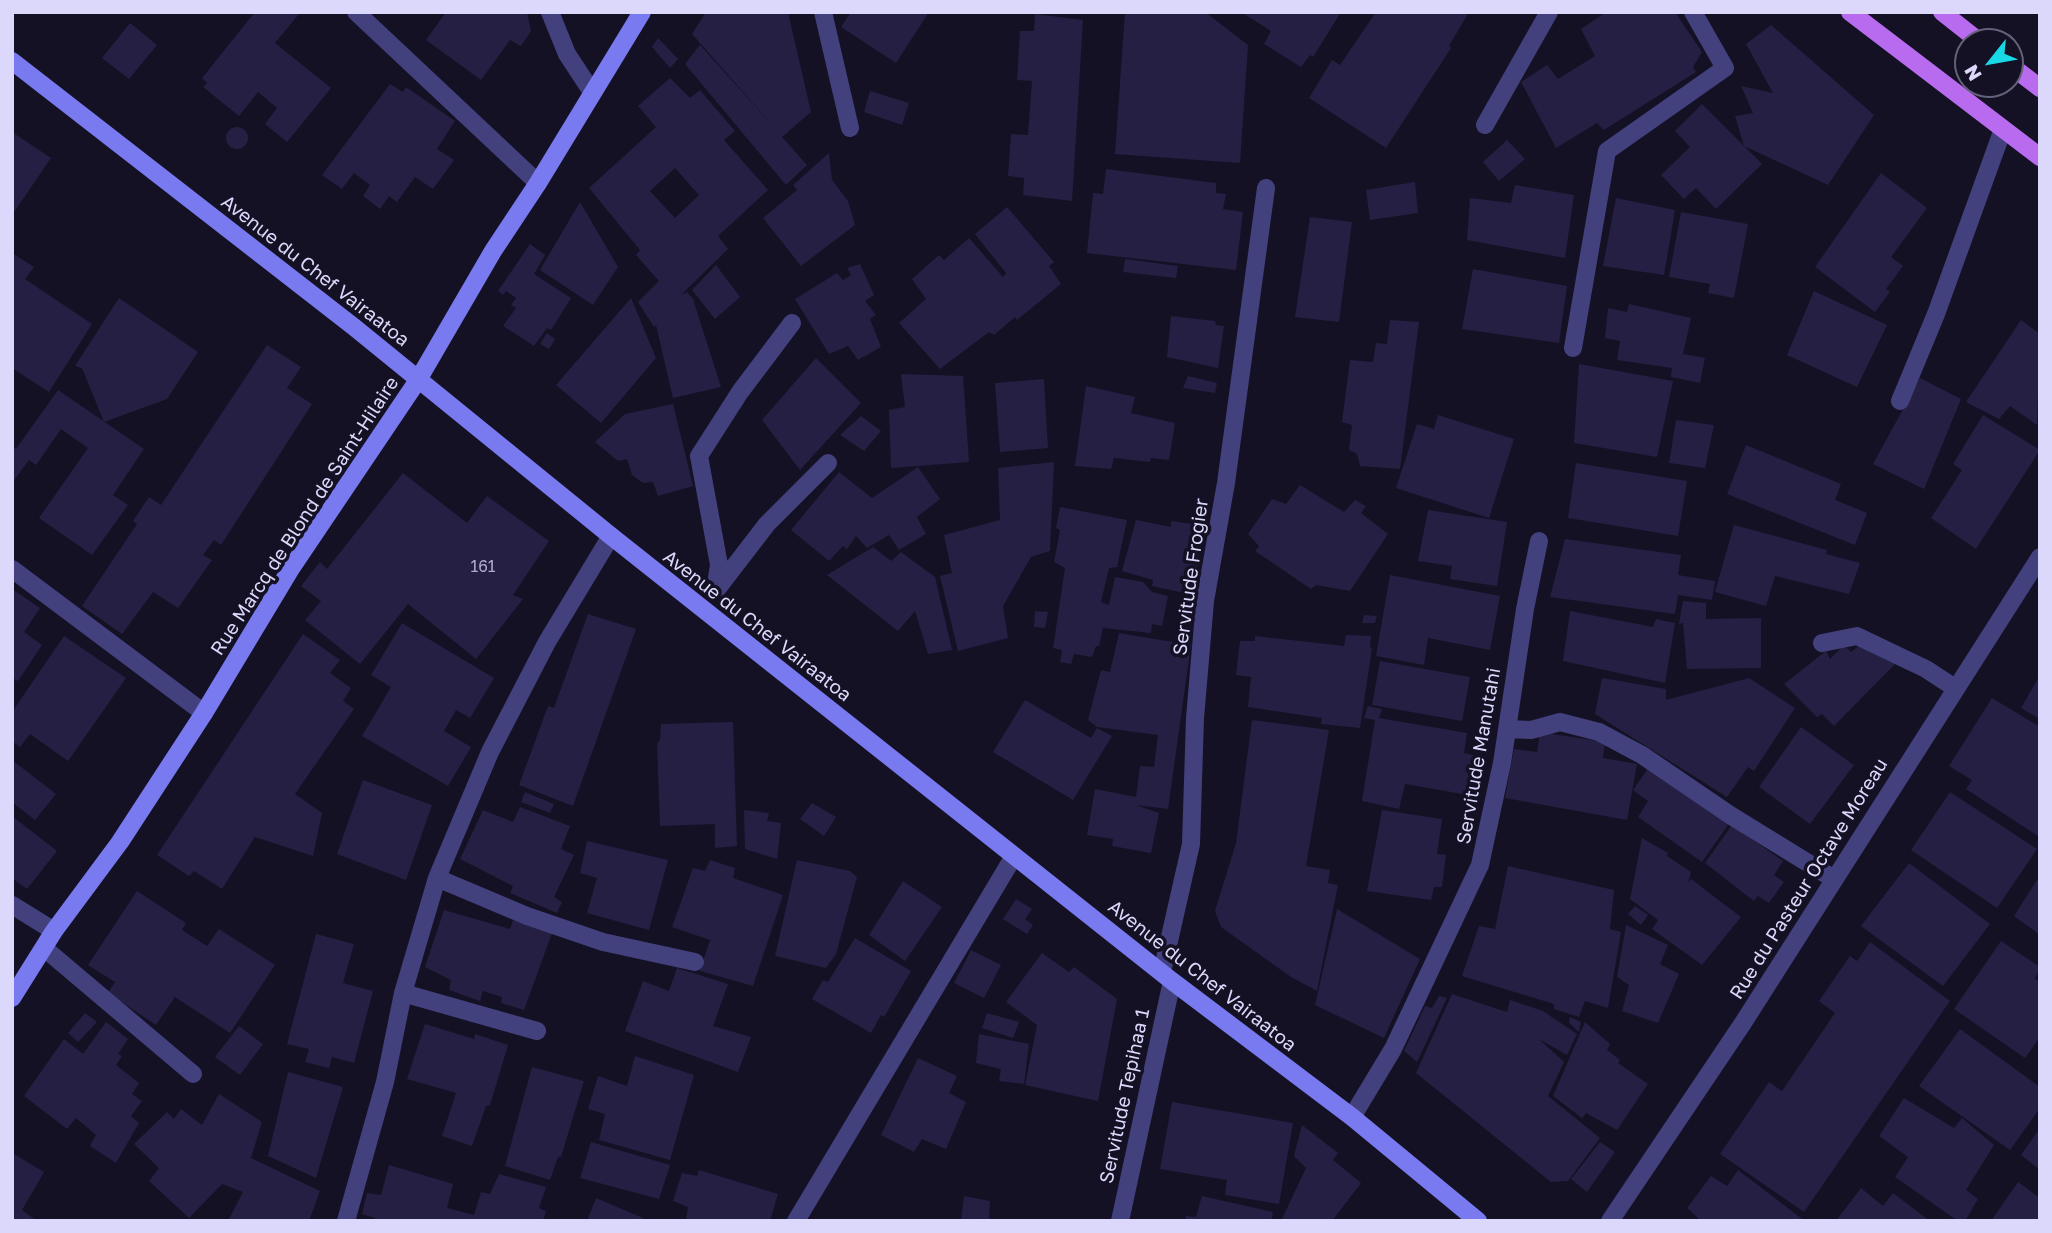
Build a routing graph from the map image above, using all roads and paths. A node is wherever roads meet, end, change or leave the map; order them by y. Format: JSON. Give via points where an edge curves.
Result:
{"nodes":[{"id":1,"x":356,"y":12,"type":"edge"},
{"id":2,"x":550,"y":12,"type":"edge"},
{"id":3,"x":642,"y":12,"type":"edge"},
{"id":4,"x":823,"y":12,"type":"edge"},
{"id":5,"x":1549,"y":12,"type":"edge"},
{"id":6,"x":1693,"y":12,"type":"edge"},
{"id":7,"x":1850,"y":12,"type":"edge"},
{"id":8,"x":1942,"y":12,"type":"edge"},
{"id":9,"x":1962,"y":28,"type":"edge"},
{"id":10,"x":12,"y":61,"type":"edge"},
{"id":11,"x":2024,"y":76,"type":"edge"},
{"id":12,"x":2040,"y":88,"type":"edge"},
{"id":13,"x":592,"y":92,"type":"junction"},
{"id":14,"x":1485,"y":125,"type":"dead end"},
{"id":15,"x":850,"y":128,"type":"dead end"},
{"id":16,"x":2003,"y":129,"type":"junction"},
{"id":17,"x":2040,"y":157,"type":"edge"},
{"id":18,"x":538,"y":183,"type":"junction"},
{"id":19,"x":1266,"y":188,"type":"dead end"},
{"id":20,"x":792,"y":323,"type":"dead end"},
{"id":21,"x":1573,"y":348,"type":"dead end"},
{"id":22,"x":418,"y":380,"type":"junction"},
{"id":23,"x":1900,"y":401,"type":"dead end"},
{"id":24,"x":828,"y":463,"type":"dead end"},
{"id":25,"x":611,"y":536,"type":"junction"},
{"id":26,"x":1539,"y":541,"type":"dead end"},
{"id":27,"x":2040,"y":557,"type":"edge"},
{"id":28,"x":12,"y":569,"type":"edge"},
{"id":29,"x":715,"y":591,"type":"junction"},
{"id":30,"x":701,"y":608,"type":"junction"},
{"id":31,"x":1822,"y":643,"type":"dead end"},
{"id":32,"x":1955,"y":688,"type":"junction"},
{"id":33,"x":204,"y":713,"type":"junction"},
{"id":34,"x":1507,"y":729,"type":"junction"},
{"id":35,"x":1014,"y":856,"type":"junction"},
{"id":36,"x":437,"y":877,"type":"junction"},
{"id":37,"x":1834,"y":879,"type":"junction"},
{"id":38,"x":12,"y":905,"type":"edge"},
{"id":39,"x":54,"y":931,"type":"junction"},
{"id":40,"x":44,"y":948,"type":"junction"},
{"id":41,"x":695,"y":962,"type":"dead end"},
{"id":42,"x":1167,"y":976,"type":"junction"},
{"id":43,"x":403,"y":993,"type":"junction"},
{"id":44,"x":12,"y":998,"type":"edge"},
{"id":45,"x":537,"y":1031,"type":"dead end"},
{"id":46,"x":193,"y":1074,"type":"dead end"},
{"id":47,"x":1352,"y":1117,"type":"junction"},
{"id":48,"x":346,"y":1221,"type":"edge"},
{"id":49,"x":796,"y":1221,"type":"edge"},
{"id":50,"x":1119,"y":1221,"type":"edge"},
{"id":51,"x":1478,"y":1221,"type":"edge"},
{"id":52,"x":1609,"y":1221,"type":"edge"}],
"edges":[{"from":1,"to":18,"type":"street"},
{"from":2,"to":13,"type":"street","via":[[567,54]]},
{"from":3,"to":13,"type":"main road","name":"Rue Marcq de Blond de Saint-Hilaire"},
{"from":4,"to":15,"type":"street"},
{"from":5,"to":14,"type":"street"},
{"from":6,"to":21,"type":"street","via":[[1725,68],[1607,151]]},
{"from":7,"to":16,"type":"main road"},
{"from":8,"to":9,"type":"main road"},
{"from":10,"to":22,"type":"main road","name":"Avenue du Chef Vairaatoa"},
{"from":11,"to":12,"type":"main road"},
{"from":13,"to":18,"type":"main road","name":"Rue Marcq de Blond de Saint-Hilaire"},
{"from":16,"to":17,"type":"main road"},
{"from":16,"to":23,"type":"street","via":[[1959,256]]},
{"from":18,"to":22,"type":"main road","name":"Rue Marcq de Blond de Saint-Hilaire"},
{"from":19,"to":42,"type":"street","name":"Servitude Frogier","via":[[1226,483],[1205,601],[1191,844]]},
{"from":20,"to":29,"type":"street","via":[[699,456],[719,565]]},
{"from":22,"to":25,"type":"main road","name":"Avenue du Chef Vairaatoa"},
{"from":22,"to":33,"type":"main road","name":"Rue Marcq de Blond de Saint-Hilaire","via":[[290,570]]},
{"from":24,"to":29,"type":"street","via":[[767,524]]},
{"from":25,"to":30,"type":"main road","name":"Avenue du Chef Vairaatoa"},
{"from":25,"to":36,"type":"street","via":[[547,642],[490,752]]},
{"from":26,"to":34,"type":"street","name":"Servitude Manutahi"},
{"from":27,"to":32,"type":"street","name":"Rue du Pasteur Octave Moreau"},
{"from":28,"to":33,"type":"street"},
{"from":29,"to":30,"type":"street"},
{"from":30,"to":35,"type":"main road","name":"Avenue du Chef Vairaatoa"},
{"from":31,"to":32,"type":"street","via":[[1857,636]]},
{"from":32,"to":37,"type":"street","name":"Rue du Pasteur Octave Moreau"},
{"from":33,"to":39,"type":"main road","name":"Rue Marcq de Blond de Saint-Hilaire","via":[[120,842]]},
{"from":34,"to":37,"type":"street","via":[[1531,730],[1560,722],[1599,732]]},
{"from":34,"to":47,"type":"street","name":"Servitude Manutahi","via":[[1480,865],[1393,1049]]},
{"from":35,"to":42,"type":"main road","name":"Avenue du Chef Vairaatoa"},
{"from":35,"to":49,"type":"street"},
{"from":36,"to":41,"type":"street","via":[[527,916],[603,942]]},
{"from":36,"to":43,"type":"street"},
{"from":37,"to":52,"type":"street","name":"Rue du Pasteur Octave Moreau"},
{"from":38,"to":39,"type":"street"},
{"from":39,"to":40,"type":"main road","name":"Rue Marcq de Blond de Saint-Hilaire"},
{"from":40,"to":44,"type":"main road","name":"Rue Marcq de Blond de Saint-Hilaire"},
{"from":40,"to":46,"type":"street"},
{"from":42,"to":47,"type":"main road","name":"Avenue du Chef Vairaatoa"},
{"from":42,"to":50,"type":"street","name":"Servitude Tepihaa 1"},
{"from":43,"to":45,"type":"street"},
{"from":43,"to":48,"type":"street","via":[[385,1082]]},
{"from":47,"to":51,"type":"main road","name":"Avenue du Chef Vairaatoa"}]}
